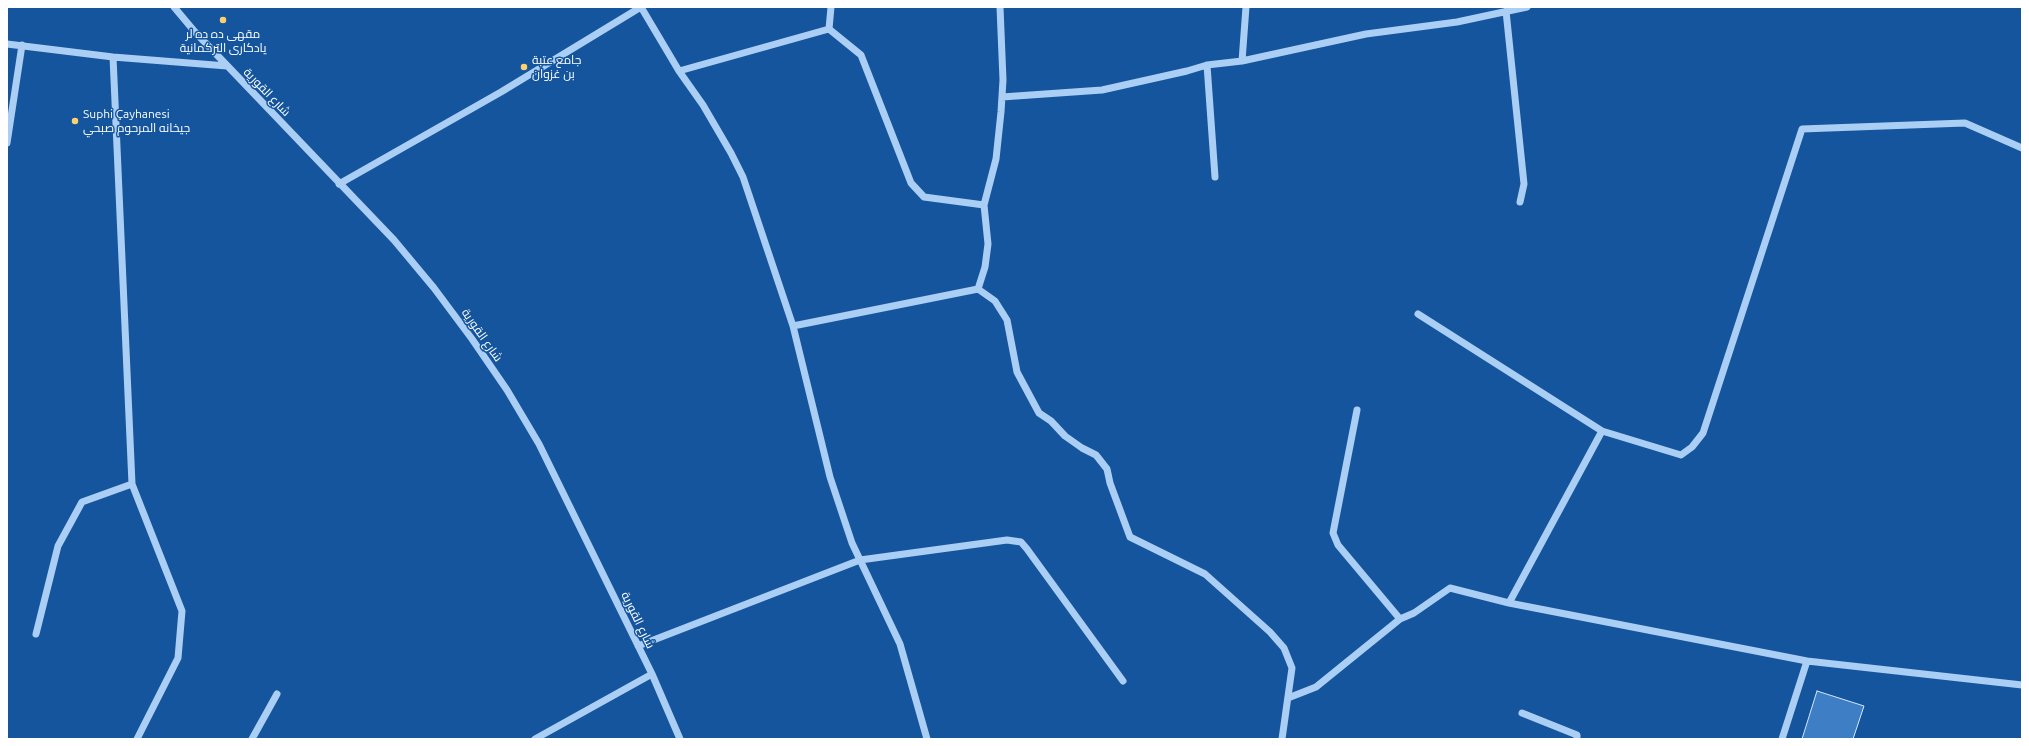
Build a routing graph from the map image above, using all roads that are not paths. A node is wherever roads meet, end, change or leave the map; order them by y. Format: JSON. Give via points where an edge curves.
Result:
{"nodes":[{"id":1,"x":174,"y":7,"type":"edge"},
{"id":2,"x":641,"y":7,"type":"edge"},
{"id":3,"x":831,"y":7,"type":"edge"},
{"id":4,"x":1000,"y":7,"type":"edge"},
{"id":5,"x":1246,"y":7,"type":"edge"},
{"id":6,"x":1526,"y":7,"type":"edge"},
{"id":7,"x":1506,"y":11,"type":"junction"},
{"id":8,"x":829,"y":29,"type":"junction"},
{"id":9,"x":7,"y":44,"type":"edge"},
{"id":10,"x":22,"y":45,"type":"junction"},
{"id":11,"x":113,"y":58,"type":"junction"},
{"id":12,"x":1242,"y":61,"type":"junction"},
{"id":13,"x":1207,"y":65,"type":"junction"},
{"id":14,"x":227,"y":66,"type":"junction"},
{"id":15,"x":679,"y":71,"type":"junction"},
{"id":16,"x":1002,"y":97,"type":"junction"},
{"id":17,"x":7,"y":144,"type":"edge"},
{"id":18,"x":2022,"y":148,"type":"edge"},
{"id":19,"x":1215,"y":177,"type":"dead end"},
{"id":20,"x":339,"y":184,"type":"junction"},
{"id":21,"x":1520,"y":202,"type":"dead end"},
{"id":22,"x":984,"y":205,"type":"junction"},
{"id":23,"x":978,"y":289,"type":"junction"},
{"id":24,"x":1418,"y":314,"type":"dead end"},
{"id":25,"x":794,"y":326,"type":"junction"},
{"id":26,"x":1357,"y":410,"type":"dead end"},
{"id":27,"x":1602,"y":431,"type":"junction"},
{"id":28,"x":132,"y":484,"type":"junction"},
{"id":29,"x":860,"y":560,"type":"junction"},
{"id":30,"x":1509,"y":603,"type":"junction"},
{"id":31,"x":1400,"y":619,"type":"junction"},
{"id":32,"x":36,"y":634,"type":"dead end"},
{"id":33,"x":638,"y":646,"type":"junction"},
{"id":34,"x":1807,"y":661,"type":"junction"},
{"id":35,"x":652,"y":674,"type":"junction"},
{"id":36,"x":1123,"y":681,"type":"dead end"},
{"id":37,"x":2022,"y":685,"type":"edge"},
{"id":38,"x":277,"y":694,"type":"dead end"},
{"id":39,"x":1288,"y":698,"type":"junction"},
{"id":40,"x":1522,"y":713,"type":"dead end"},
{"id":41,"x":137,"y":739,"type":"edge"},
{"id":42,"x":252,"y":739,"type":"edge"},
{"id":43,"x":535,"y":739,"type":"edge"},
{"id":44,"x":680,"y":739,"type":"edge"},
{"id":45,"x":927,"y":739,"type":"edge"},
{"id":46,"x":1282,"y":739,"type":"edge"},
{"id":47,"x":1577,"y":739,"type":"edge"},
{"id":48,"x":1782,"y":739,"type":"edge"}],
"edges":[{"from":1,"to":14,"type":"street","name":"شارع القورية"},
{"from":2,"to":15,"type":"street"},
{"from":2,"to":20,"type":"street","via":[[501,92]]},
{"from":3,"to":8,"type":"street"},
{"from":4,"to":16,"type":"street"},
{"from":5,"to":12,"type":"street"},
{"from":6,"to":7,"type":"street"},
{"from":7,"to":12,"type":"street","via":[[1457,22],[1366,34]]},
{"from":7,"to":21,"type":"street","via":[[1524,184]]},
{"from":8,"to":15,"type":"street"},
{"from":8,"to":22,"type":"street","via":[[861,55],[911,183],[924,197]]},
{"from":9,"to":10,"type":"street"},
{"from":10,"to":11,"type":"street"},
{"from":10,"to":17,"type":"street"},
{"from":11,"to":14,"type":"street"},
{"from":11,"to":28,"type":"street"},
{"from":12,"to":13,"type":"street"},
{"from":13,"to":16,"type":"street","via":[[1102,90]]},
{"from":13,"to":19,"type":"street"},
{"from":14,"to":20,"type":"street","name":"شارع القورية"},
{"from":15,"to":25,"type":"street","via":[[719,131],[742,178]]},
{"from":16,"to":22,"type":"street","via":[[996,159]]},
{"from":18,"to":27,"type":"street","via":[[1965,123],[1802,129],[1703,433],[1692,447],[1681,455]]},
{"from":20,"to":33,"type":"street","name":"شارع القورية","via":[[394,240],[434,288],[507,390],[539,444]]},
{"from":22,"to":23,"type":"street","via":[[988,244]]},
{"from":23,"to":25,"type":"street"},
{"from":23,"to":39,"type":"street","via":[[995,301],[1007,320],[1017,372],[1039,413],[1051,421],[1064,436],[1096,455],[1108,469],[1110,483],[1130,537],[1205,574],[1270,632],[1284,648],[1292,668]]},
{"from":24,"to":27,"type":"street"},
{"from":25,"to":29,"type":"street","via":[[830,477]]},
{"from":26,"to":31,"type":"street","via":[[1333,533],[1338,545]]},
{"from":27,"to":30,"type":"street"},
{"from":28,"to":32,"type":"street","via":[[82,502],[58,546]]},
{"from":28,"to":41,"type":"street","via":[[182,611],[178,658]]},
{"from":29,"to":33,"type":"street"},
{"from":29,"to":36,"type":"street","via":[[1007,540],[1021,542]]},
{"from":29,"to":45,"type":"street","via":[[900,644]]},
{"from":30,"to":31,"type":"street","via":[[1450,588],[1414,613]]},
{"from":30,"to":34,"type":"street"},
{"from":31,"to":39,"type":"street","via":[[1316,687]]},
{"from":33,"to":35,"type":"street","name":"شارع القورية"},
{"from":34,"to":37,"type":"street"},
{"from":34,"to":48,"type":"street"},
{"from":35,"to":43,"type":"street"},
{"from":35,"to":44,"type":"street","name":"شارع القورية"},
{"from":38,"to":42,"type":"street"},
{"from":39,"to":46,"type":"street"},
{"from":40,"to":47,"type":"street","via":[[1577,735]]}]}
